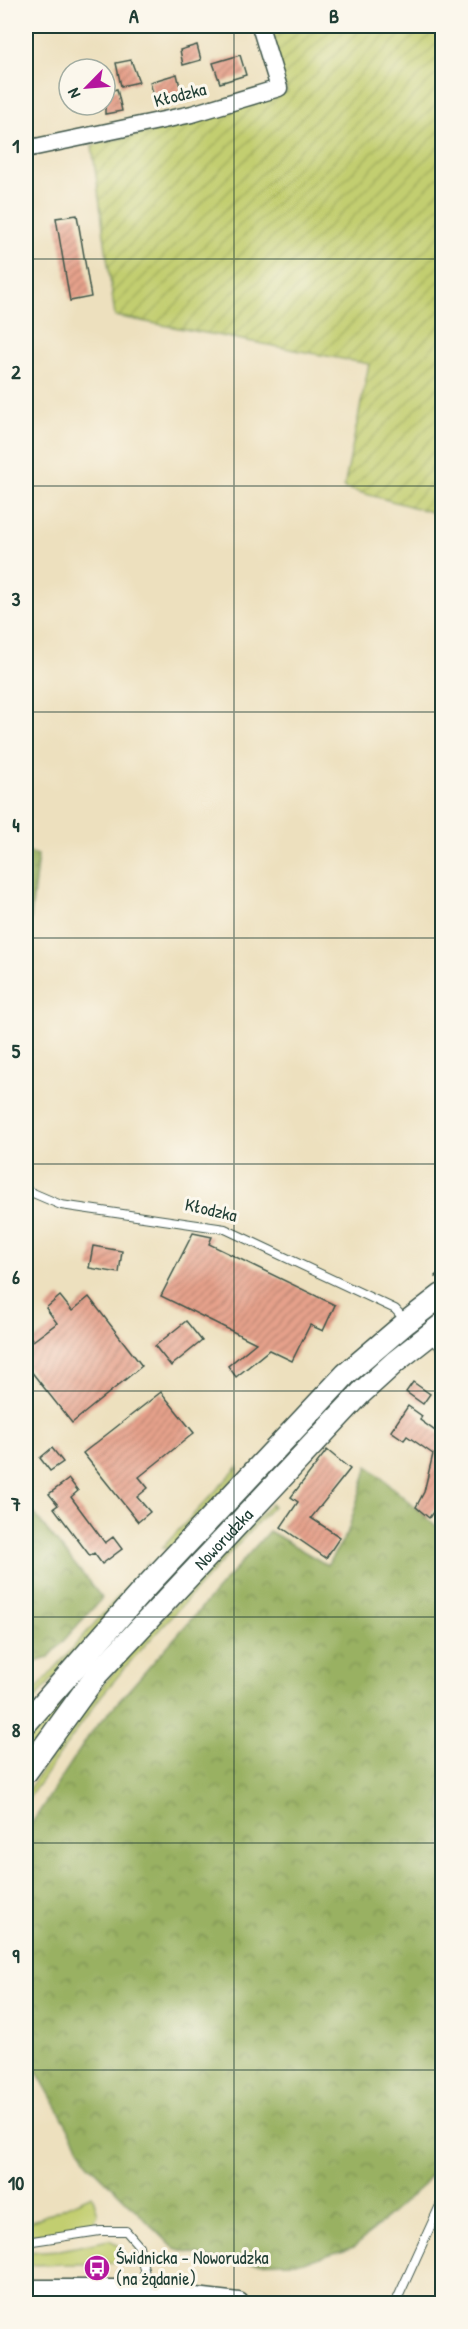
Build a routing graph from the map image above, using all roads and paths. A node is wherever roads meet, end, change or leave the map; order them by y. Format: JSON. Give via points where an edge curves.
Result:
{"nodes":[{"id":1,"x":260,"y":26,"type":"edge"},
{"id":2,"x":26,"y":149,"type":"edge"},
{"id":3,"x":26,"y":1190,"type":"edge"},
{"id":4,"x":442,"y":1295,"type":"edge"},
{"id":5,"x":407,"y":1322,"type":"junction"},
{"id":6,"x":438,"y":1336,"type":"edge"},
{"id":7,"x":26,"y":1722,"type":"edge"},
{"id":8,"x":26,"y":1772,"type":"edge"},
{"id":9,"x":442,"y":2201,"type":"edge"},
{"id":10,"x":26,"y":2242,"type":"edge"},
{"id":11,"x":26,"y":2291,"type":"edge"},
{"id":12,"x":149,"y":2293,"type":"junction"},
{"id":13,"x":90,"y":2297,"type":"edge"},
{"id":14,"x":238,"y":2304,"type":"edge"},
{"id":15,"x":395,"y":2304,"type":"edge"}],
"edges":[{"from":1,"to":2,"type":"street","name":"Kłodzka","via":[[279,88],[192,114]]},
{"from":3,"to":5,"type":"lane","name":"Kłodzka","via":[[61,1204],[225,1229],[395,1309]]},
{"from":4,"to":5,"type":"main road","name":"Noworudzka"},
{"from":5,"to":7,"type":"main road","name":"Noworudzka","via":[[346,1374],[143,1590]]},
{"from":6,"to":8,"type":"main road","name":"Noworudzka","via":[[361,1393],[152,1614],[97,1674]]},
{"from":9,"to":15,"type":"lane"},
{"from":10,"to":12,"type":"lane","via":[[126,2231],[139,2246]]},
{"from":11,"to":13,"type":"main road"},
{"from":12,"to":13,"type":"main road"},
{"from":12,"to":14,"type":"main road"}]}
